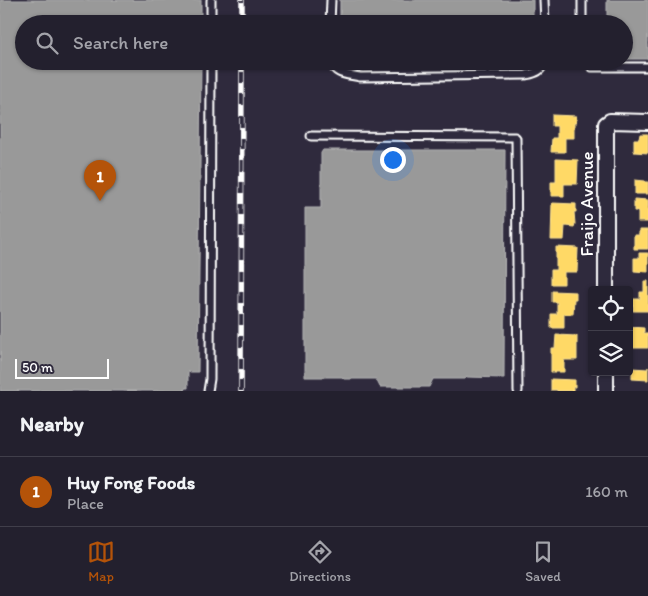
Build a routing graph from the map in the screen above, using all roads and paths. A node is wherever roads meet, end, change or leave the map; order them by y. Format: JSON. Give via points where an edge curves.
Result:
{"nodes":[{"id":1,"x":211,"y":0,"type":"edge"},
{"id":2,"x":331,"y":0,"type":"edge"},
{"id":3,"x":544,"y":0,"type":"edge"},
{"id":4,"x":582,"y":0,"type":"edge"},
{"id":5,"x":211,"y":15,"type":"edge"},
{"id":6,"x":330,"y":15,"type":"edge"},
{"id":7,"x":545,"y":15,"type":"edge"},
{"id":8,"x":582,"y":15,"type":"edge"},
{"id":9,"x":633,"y":67,"type":"edge"},
{"id":10,"x":648,"y":67,"type":"edge"},
{"id":11,"x":211,"y":70,"type":"edge"},
{"id":12,"x":335,"y":70,"type":"edge"},
{"id":13,"x":541,"y":70,"type":"edge"},
{"id":14,"x":648,"y":122,"type":"edge"},
{"id":15,"x":311,"y":136,"type":"dead end"},
{"id":16,"x":606,"y":286,"type":"edge"},
{"id":17,"x":606,"y":376,"type":"edge"},
{"id":18,"x":208,"y":388,"type":"edge"},
{"id":19,"x":518,"y":391,"type":"edge"},
{"id":20,"x":606,"y":391,"type":"edge"}],
"edges":[{"from":1,"to":5,"type":"lane"},
{"from":2,"to":6,"type":"lane"},
{"from":3,"to":7,"type":"lane"},
{"from":4,"to":8,"type":"lane"},
{"from":9,"to":10,"type":"lane"},
{"from":11,"to":18,"type":"lane"},
{"from":12,"to":13,"type":"lane","via":[[360,77],[526,75]]},
{"from":14,"to":16,"type":"street","name":"Fraijo Avenue","via":[[610,121],[606,124]]},
{"from":15,"to":19,"type":"lane","via":[[516,138]]},
{"from":17,"to":20,"type":"street"}]}
